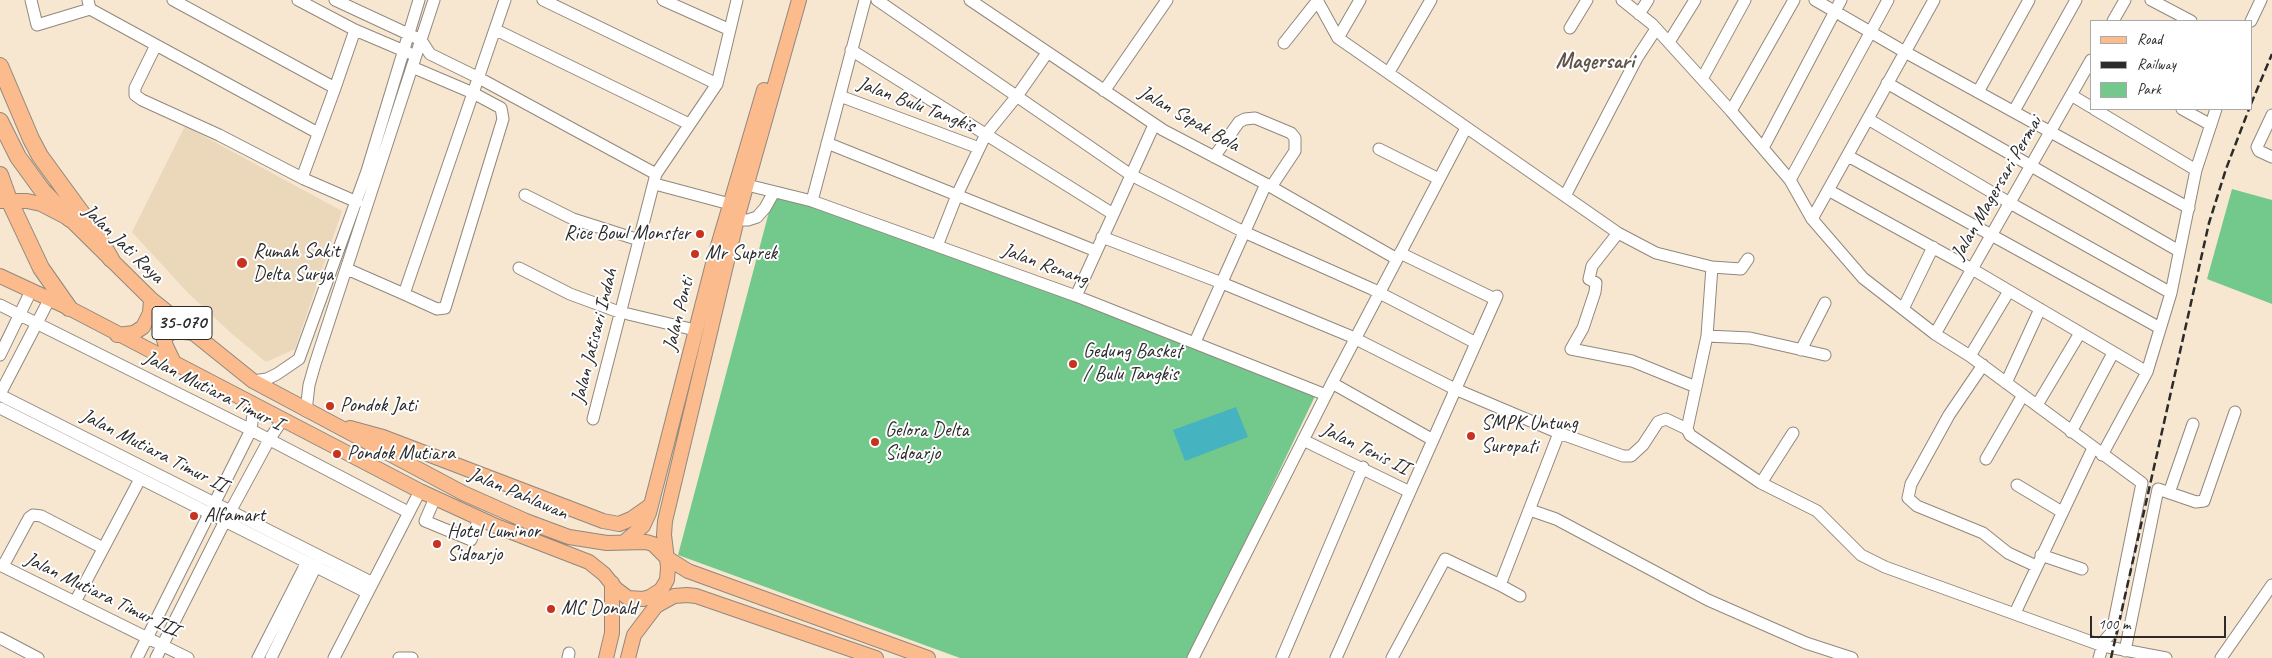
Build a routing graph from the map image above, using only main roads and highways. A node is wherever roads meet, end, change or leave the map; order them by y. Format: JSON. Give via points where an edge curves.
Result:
{"nodes":[{"id":1,"x":791,"y":0,"type":"edge"},
{"id":2,"x":799,"y":0,"type":"edge"},
{"id":3,"x":0,"y":66,"type":"edge"},
{"id":4,"x":0,"y":121,"type":"edge"},
{"id":5,"x":0,"y":175,"type":"edge"},
{"id":6,"x":4,"y":201,"type":"edge"},
{"id":7,"x":70,"y":219,"type":"junction"},
{"id":8,"x":721,"y":258,"type":"junction"},
{"id":9,"x":111,"y":260,"type":"junction"},
{"id":10,"x":0,"y":276,"type":"edge"},
{"id":11,"x":151,"y":299,"type":"junction"},
{"id":12,"x":69,"y":308,"type":"junction"},
{"id":13,"x":195,"y":333,"type":"junction"},
{"id":14,"x":117,"y":334,"type":"junction"},
{"id":15,"x":175,"y":366,"type":"junction"},
{"id":16,"x":306,"y":411,"type":"joint"},
{"id":17,"x":323,"y":420,"type":"junction"},
{"id":18,"x":652,"y":504,"type":"junction"},
{"id":19,"x":621,"y":544,"type":"junction"},
{"id":20,"x":667,"y":558,"type":"junction"},
{"id":21,"x":612,"y":583,"type":"junction"},
{"id":22,"x":643,"y":599,"type":"junction"},
{"id":23,"x":634,"y":635,"type":"junction"},
{"id":24,"x":606,"y":658,"type":"edge"},
{"id":25,"x":628,"y":658,"type":"edge"},
{"id":26,"x":876,"y":658,"type":"edge"},
{"id":27,"x":928,"y":658,"type":"edge"}],
"edges":[{"from":1,"to":8,"type":"main road","name":"Jalan Ponti","via":[[730,204]]},
{"from":2,"to":8,"type":"main road","name":"Jalan Ponti","via":[[737,220]]},
{"from":3,"to":9,"type":"highway","via":[[40,156],[94,230]]},
{"from":4,"to":7,"type":"highway","via":[[18,158]]},
{"from":5,"to":6,"type":"highway"},
{"from":6,"to":7,"type":"main road","name":"Jalan Jati Raya","number":"35-070","via":[[41,204]]},
{"from":6,"to":12,"type":"highway","via":[[40,268]]},
{"from":7,"to":9,"type":"main road","name":"Jalan Jati Raya","number":"35-070"},
{"from":8,"to":18,"type":"main road","name":"Jalan Ponti","via":[[695,330]]},
{"from":8,"to":20,"type":"main road","name":"Jalan Ponti","via":[[665,521]]},
{"from":9,"to":11,"type":"main road","name":"Jalan Jati Raya","number":"35-070"},
{"from":10,"to":12,"type":"main road","number":"35-070"},
{"from":11,"to":13,"type":"main road","name":"Jalan Jati Raya","number":"35-070"},
{"from":11,"to":14,"type":"main road","via":[[150,313],[143,327],[134,333]]},
{"from":12,"to":14,"type":"main road","number":"35-070"},
{"from":13,"to":15,"type":"main road","via":[[175,331],[167,335],[164,340]]},
{"from":13,"to":16,"type":"main road","name":"Jalan Jati Raya","number":"35-070","via":[[253,381]]},
{"from":14,"to":15,"type":"main road","number":"35-070"},
{"from":15,"to":21,"type":"main road","name":"Jalan Pahlawan","number":"35-070","via":[[420,491],[576,556],[597,568]]},
{"from":16,"to":17,"type":"main road","name":"Jalan Pahlawan"},
{"from":17,"to":18,"type":"main road","via":[[383,437],[603,521],[625,522]]},
{"from":17,"to":19,"type":"main road","name":"Jalan Pahlawan","via":[[463,493],[526,521],[569,537]]},
{"from":18,"to":19,"type":"main road","name":"Jalan Ponti","via":[[643,526]]},
{"from":19,"to":20,"type":"main road","name":"Jalan Pahlawan","via":[[646,542],[660,549]]},
{"from":20,"to":22,"type":"main road","via":[[668,574],[664,585],[656,594]]},
{"from":20,"to":27,"type":"main road","name":"Jalan Pahlawan","via":[[702,577]]},
{"from":21,"to":22,"type":"main road","name":"Jalan Pahlawan","via":[[628,598]]},
{"from":21,"to":24,"type":"main road","via":[[612,633]]},
{"from":22,"to":23,"type":"main road"},
{"from":23,"to":25,"type":"main road"},
{"from":23,"to":26,"type":"main road","via":[[656,606],[674,596],[696,596]]}]}
